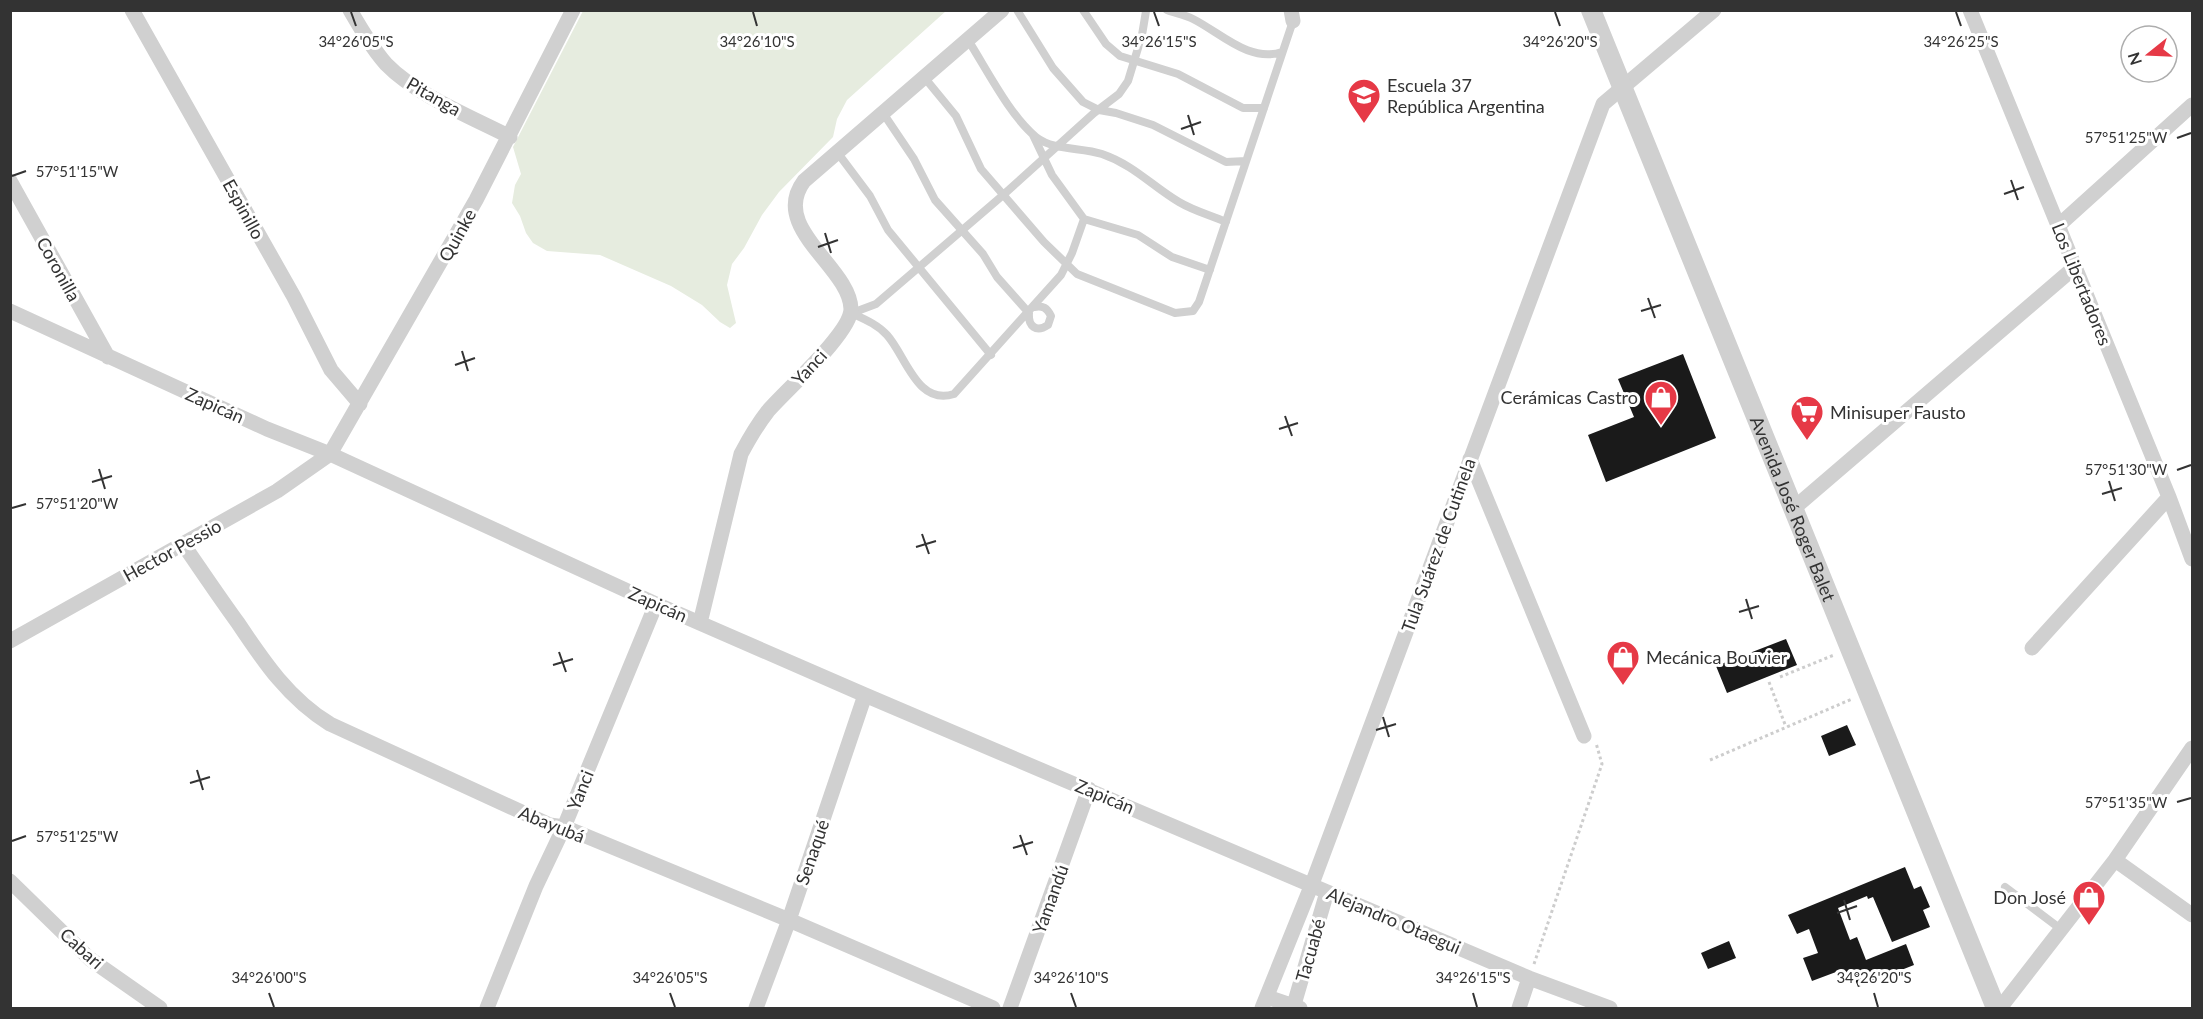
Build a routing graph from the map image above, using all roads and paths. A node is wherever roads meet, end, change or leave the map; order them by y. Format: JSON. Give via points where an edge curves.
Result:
{"nodes":[{"id":1,"x":132,"y":10,"type":"edge"},
{"id":2,"x":350,"y":10,"type":"edge"},
{"id":3,"x":573,"y":10,"type":"edge"},
{"id":4,"x":1002,"y":10,"type":"edge"},
{"id":5,"x":1017,"y":10,"type":"edge"},
{"id":6,"x":1083,"y":10,"type":"edge"},
{"id":7,"x":1167,"y":10,"type":"edge"},
{"id":8,"x":1591,"y":10,"type":"edge"},
{"id":9,"x":1714,"y":10,"type":"edge"},
{"id":10,"x":1970,"y":10,"type":"edge"},
{"id":11,"x":1146,"y":11,"type":"edge"},
{"id":12,"x":1292,"y":16,"type":"edge"},
{"id":13,"x":968,"y":40,"type":"junction"},
{"id":14,"x":1282,"y":52,"type":"junction"},
{"id":15,"x":1135,"y":62,"type":"junction"},
{"id":16,"x":924,"y":77,"type":"junction"},
{"id":17,"x":1623,"y":89,"type":"junction"},
{"id":18,"x":2193,"y":105,"type":"edge"},
{"id":19,"x":1264,"y":108,"type":"junction"},
{"id":20,"x":1099,"y":110,"type":"junction"},
{"id":21,"x":883,"y":113,"type":"junction"},
{"id":22,"x":1033,"y":135,"type":"junction"},
{"id":23,"x":510,"y":137,"type":"junction"},
{"id":24,"x":1058,"y":146,"type":"junction"},
{"id":25,"x":837,"y":152,"type":"junction"},
{"id":26,"x":1044,"y":157,"type":"junction"},
{"id":27,"x":1246,"y":161,"type":"junction"},
{"id":28,"x":10,"y":181,"type":"edge"},
{"id":29,"x":1002,"y":196,"type":"junction"},
{"id":30,"x":1084,"y":219,"type":"junction"},
{"id":31,"x":1226,"y":222,"type":"junction"},
{"id":32,"x":2058,"y":226,"type":"junction"},
{"id":33,"x":962,"y":231,"type":"junction"},
{"id":34,"x":1067,"y":264,"type":"junction"},
{"id":35,"x":2074,"y":267,"type":"junction"},
{"id":36,"x":919,"y":268,"type":"junction"},
{"id":37,"x":1210,"y":270,"type":"junction"},
{"id":38,"x":1031,"y":310,"type":"junction"},
{"id":39,"x":10,"y":311,"type":"edge"},
{"id":40,"x":851,"y":313,"type":"junction"},
{"id":41,"x":991,"y":355,"type":"junction"},
{"id":42,"x":108,"y":357,"type":"junction"},
{"id":43,"x":360,"y":404,"type":"junction"},
{"id":44,"x":330,"y":454,"type":"junction"},
{"id":45,"x":1470,"y":459,"type":"junction"},
{"id":46,"x":2169,"y":497,"type":"junction"},
{"id":47,"x":1793,"y":508,"type":"junction"},
{"id":48,"x":183,"y":544,"type":"junction"},
{"id":49,"x":2193,"y":559,"type":"edge"},
{"id":50,"x":656,"y":604,"type":"junction"},
{"id":51,"x":700,"y":622,"type":"junction"},
{"id":52,"x":10,"y":640,"type":"edge"},
{"id":53,"x":1850,"y":648,"type":"junction"},
{"id":54,"x":2032,"y":648,"type":"dead end"},
{"id":55,"x":1780,"y":677,"type":"dead end"},
{"id":56,"x":1769,"y":682,"type":"dead end"},
{"id":57,"x":1867,"y":692,"type":"junction"},
{"id":58,"x":866,"y":695,"type":"junction"},
{"id":59,"x":1786,"y":727,"type":"junction"},
{"id":60,"x":1584,"y":735,"type":"joint"},
{"id":61,"x":2193,"y":748,"type":"edge"},
{"id":62,"x":1710,"y":760,"type":"dead end"},
{"id":63,"x":1089,"y":789,"type":"junction"},
{"id":64,"x":564,"y":827,"type":"junction"},
{"id":65,"x":2115,"y":860,"type":"junction"},
{"id":66,"x":10,"y":880,"type":"edge"},
{"id":67,"x":1312,"y":884,"type":"junction"},
{"id":68,"x":2006,"y":887,"type":"dead end"},
{"id":69,"x":1327,"y":892,"type":"junction"},
{"id":70,"x":2193,"y":915,"type":"edge"},
{"id":71,"x":789,"y":920,"type":"junction"},
{"id":72,"x":2062,"y":930,"type":"junction"},
{"id":73,"x":1530,"y":978,"type":"junction"},
{"id":74,"x":1265,"y":1003,"type":"edge"},
{"id":75,"x":160,"y":1008,"type":"edge"},
{"id":76,"x":487,"y":1008,"type":"edge"},
{"id":77,"x":756,"y":1008,"type":"edge"},
{"id":78,"x":993,"y":1008,"type":"edge"},
{"id":79,"x":1010,"y":1008,"type":"edge"},
{"id":80,"x":1296,"y":1008,"type":"edge"},
{"id":81,"x":1519,"y":1008,"type":"edge"},
{"id":82,"x":1610,"y":1008,"type":"edge"},
{"id":83,"x":1998,"y":1008,"type":"edge"}],
"edges":[{"from":1,"to":43,"type":"street","name":"Espinillo","via":[[331,370]]},
{"from":2,"to":23,"type":"street","name":"Pitanga","via":[[375,51],[399,76]]},
{"from":3,"to":23,"type":"street","name":"Quinke"},
{"from":4,"to":13,"type":"street"},
{"from":5,"to":20,"type":"lane","via":[[1064,83],[1083,102]]},
{"from":6,"to":15,"type":"lane","via":[[1113,51]]},
{"from":7,"to":14,"type":"lane","via":[[1192,18],[1249,52]]},
{"from":8,"to":17,"type":"street","name":"Avenida José Roger Balet"},
{"from":9,"to":17,"type":"street","name":"Tula Suárez de Cutinela"},
{"from":10,"to":32,"type":"street","name":"Los Libertadores"},
{"from":11,"to":15,"type":"lane"},
{"from":12,"to":14,"type":"lane"},
{"from":13,"to":16,"type":"street"},
{"from":13,"to":22,"type":"lane"},
{"from":14,"to":19,"type":"lane"},
{"from":15,"to":19,"type":"lane","via":[[1178,74],[1243,108]]},
{"from":15,"to":20,"type":"lane","via":[[1124,88]]},
{"from":16,"to":21,"type":"street"},
{"from":16,"to":29,"type":"lane","via":[[956,116],[976,161]]},
{"from":17,"to":45,"type":"street","name":"Tula Suárez de Cutinela","via":[[1603,104]]},
{"from":17,"to":47,"type":"street","name":"Avenida José Roger Balet"},
{"from":18,"to":32,"type":"street"},
{"from":19,"to":27,"type":"lane"},
{"from":20,"to":24,"type":"lane"},
{"from":20,"to":27,"type":"lane","via":[[1153,125],[1227,162]]},
{"from":21,"to":25,"type":"street"},
{"from":21,"to":33,"type":"lane","via":[[914,159],[929,191]]},
{"from":22,"to":24,"type":"lane"},
{"from":22,"to":26,"type":"lane"},
{"from":23,"to":43,"type":"street","name":"Quinke"},
{"from":24,"to":26,"type":"lane"},
{"from":24,"to":31,"type":"lane","via":[[1115,159],[1180,203]]},
{"from":25,"to":36,"type":"lane","via":[[870,196],[888,230]]},
{"from":25,"to":40,"type":"street","via":[[804,181],[794,200],[805,232],[847,295]]},
{"from":26,"to":29,"type":"lane"},
{"from":26,"to":30,"type":"lane","via":[[1052,175]]},
{"from":27,"to":31,"type":"lane"},
{"from":28,"to":42,"type":"street","name":"Coronilla"},
{"from":29,"to":33,"type":"lane"},
{"from":29,"to":34,"type":"lane"},
{"from":30,"to":34,"type":"lane"},
{"from":30,"to":37,"type":"lane","via":[[1138,234],[1172,257]]},
{"from":31,"to":37,"type":"lane"},
{"from":32,"to":35,"type":"street","name":"Los Libertadores"},
{"from":33,"to":36,"type":"lane"},
{"from":33,"to":38,"type":"lane","via":[[997,277]]},
{"from":34,"to":37,"type":"lane","via":[[1077,274],[1182,314],[1196,307]]},
{"from":34,"to":38,"type":"lane"},
{"from":35,"to":46,"type":"street","name":"Los Libertadores"},
{"from":35,"to":47,"type":"street"},
{"from":36,"to":40,"type":"lane","via":[[876,304]]},
{"from":36,"to":41,"type":"lane"},
{"from":38,"to":41,"type":"lane"},
{"from":39,"to":42,"type":"street","name":"Zapicán"},
{"from":40,"to":41,"type":"lane","via":[[885,333],[923,388],[939,396],[954,394]]},
{"from":40,"to":51,"type":"street","name":"Yanci","via":[[840,335],[770,410],[741,454]]},
{"from":42,"to":44,"type":"street","name":"Zapicán"},
{"from":43,"to":44,"type":"street","name":"Quinke"},
{"from":44,"to":48,"type":"street","name":"Hector Pessio","via":[[277,491]]},
{"from":44,"to":50,"type":"street","name":"Zapicán"},
{"from":45,"to":60,"type":"street"},
{"from":45,"to":67,"type":"street","name":"Tula Suárez de Cutinela"},
{"from":46,"to":49,"type":"street","name":"Los Libertadores"},
{"from":46,"to":54,"type":"street"},
{"from":47,"to":53,"type":"street","name":"Avenida José Roger Balet"},
{"from":48,"to":52,"type":"street","name":"Hector Pessio"},
{"from":48,"to":64,"type":"street","name":"Abayubá","via":[[268,667],[310,712],[550,825]]},
{"from":50,"to":51,"type":"street","name":"Zapicán"},
{"from":50,"to":64,"type":"street","name":"Yanci"},
{"from":51,"to":58,"type":"street","name":"Zapicán"},
{"from":53,"to":55,"type":"path"},
{"from":53,"to":57,"type":"street","name":"Avenida José Roger Balet"},
{"from":56,"to":59,"type":"path"},
{"from":57,"to":59,"type":"path"},
{"from":57,"to":83,"type":"street","name":"Avenida José Roger Balet"},
{"from":58,"to":63,"type":"street","name":"Zapicán"},
{"from":58,"to":71,"type":"street","name":"Senaqué"},
{"from":59,"to":62,"type":"path"},
{"from":60,"to":73,"type":"path","via":[[1597,744],[1602,764]]},
{"from":61,"to":65,"type":"street"},
{"from":63,"to":67,"type":"street","name":"Zapicán"},
{"from":63,"to":79,"type":"street","name":"Yamandú"},
{"from":64,"to":71,"type":"street","name":"Abayubá"},
{"from":64,"to":76,"type":"street","name":"Yanci"},
{"from":65,"to":70,"type":"street"},
{"from":65,"to":72,"type":"street"},
{"from":66,"to":75,"type":"street","name":"Cabari","via":[[90,959]]},
{"from":67,"to":69,"type":"street","name":"Alejandro Otaegui"},
{"from":67,"to":74,"type":"street","name":"Tula Suárez de Cutinela"},
{"from":68,"to":72,"type":"lane"},
{"from":69,"to":73,"type":"street","name":"Alejandro Otaegui"},
{"from":69,"to":80,"type":"street","name":"Tacuabé"},
{"from":71,"to":77,"type":"street","name":"Senaqué"},
{"from":71,"to":78,"type":"street","name":"Abayubá"},
{"from":72,"to":83,"type":"street"},
{"from":73,"to":81,"type":"street"},
{"from":73,"to":82,"type":"street","name":"Alejandro Otaegui"},
{"from":74,"to":80,"type":"street"}]}
